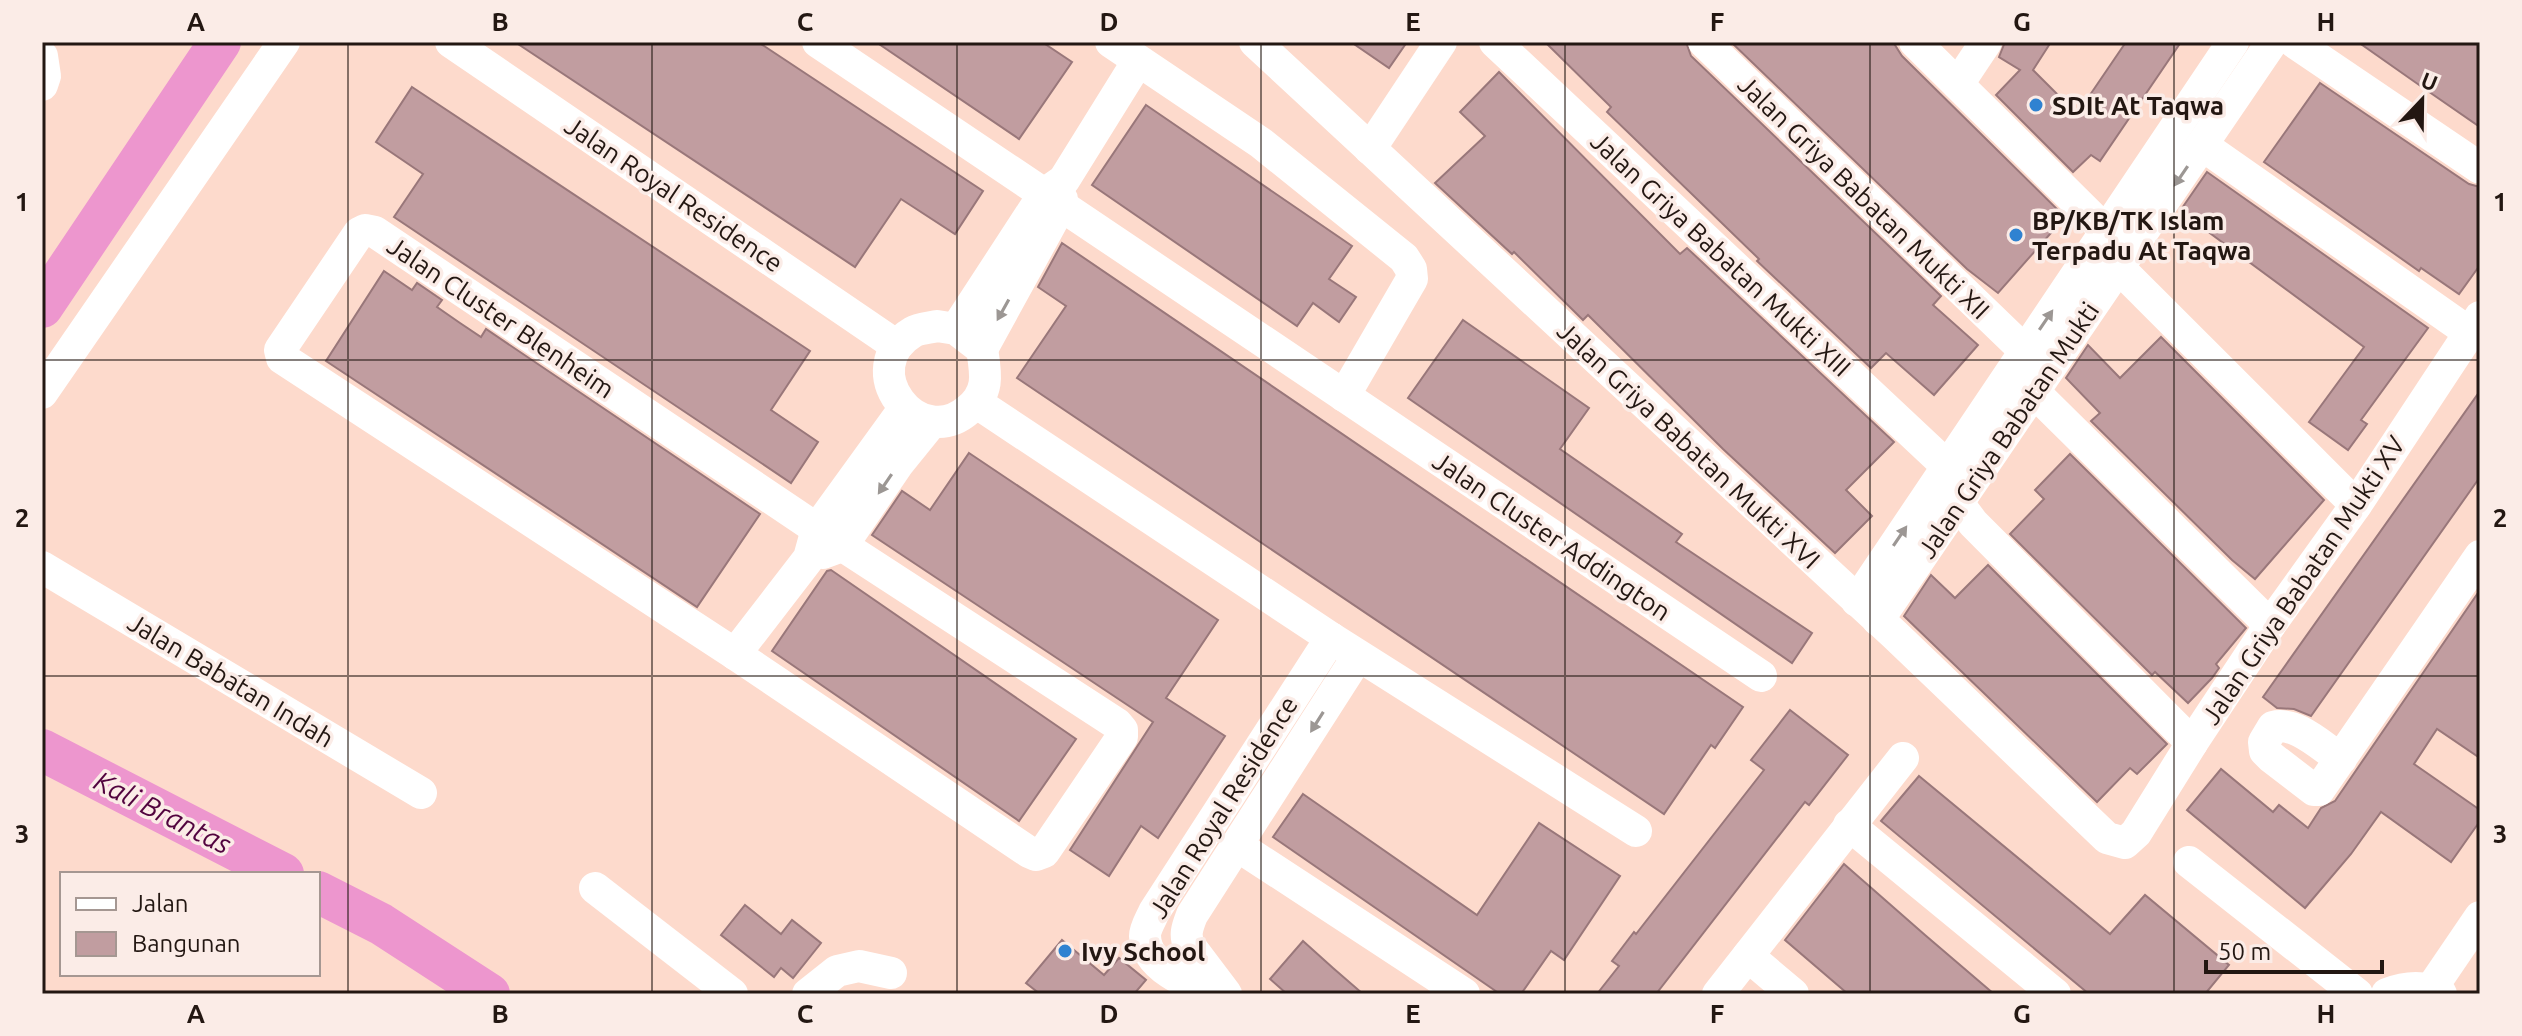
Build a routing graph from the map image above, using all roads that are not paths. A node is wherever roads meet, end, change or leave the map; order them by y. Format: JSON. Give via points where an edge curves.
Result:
{"nodes":[{"id":1,"x":284,"y":42,"type":"edge"},
{"id":2,"x":451,"y":42,"type":"edge"},
{"id":3,"x":818,"y":42,"type":"edge"},
{"id":4,"x":1111,"y":42,"type":"edge"},
{"id":5,"x":1441,"y":42,"type":"edge"},
{"id":6,"x":1495,"y":42,"type":"edge"},
{"id":7,"x":1704,"y":42,"type":"edge"},
{"id":8,"x":1915,"y":42,"type":"edge"},
{"id":9,"x":1986,"y":42,"type":"edge"},
{"id":10,"x":2233,"y":42,"type":"edge"},
{"id":11,"x":2272,"y":42,"type":"edge"},
{"id":12,"x":2294,"y":42,"type":"edge"},
{"id":13,"x":1258,"y":43,"type":"edge"},
{"id":14,"x":42,"y":56,"type":"edge"},
{"id":15,"x":1138,"y":61,"type":"junction"},
{"id":16,"x":1958,"y":84,"type":"junction"},
{"id":17,"x":42,"y":85,"type":"edge"},
{"id":18,"x":2202,"y":145,"type":"junction"},
{"id":19,"x":1370,"y":149,"type":"junction"},
{"id":20,"x":2480,"y":168,"type":"edge"},
{"id":21,"x":1056,"y":193,"type":"junction"},
{"id":22,"x":2107,"y":230,"type":"junction"},
{"id":23,"x":2123,"y":261,"type":"junction"},
{"id":24,"x":2475,"y":325,"type":"edge"},
{"id":25,"x":956,"y":329,"type":"junction"},
{"id":26,"x":897,"y":346,"type":"junction"},
{"id":27,"x":982,"y":349,"type":"junction"},
{"id":28,"x":2025,"y":351,"type":"junction"},
{"id":29,"x":2034,"y":392,"type":"junction"},
{"id":30,"x":42,"y":393,"type":"edge"},
{"id":31,"x":1344,"y":396,"type":"junction"},
{"id":32,"x":977,"y":403,"type":"junction"},
{"id":33,"x":918,"y":416,"type":"junction"},
{"id":34,"x":1947,"y":466,"type":"junction"},
{"id":35,"x":1958,"y":503,"type":"junction"},
{"id":36,"x":2356,"y":505,"type":"junction"},
{"id":37,"x":823,"y":544,"type":"junction"},
{"id":38,"x":2480,"y":556,"type":"edge"},
{"id":39,"x":42,"y":567,"type":"edge"},
{"id":40,"x":1868,"y":610,"type":"junction"},
{"id":41,"x":2270,"y":625,"type":"junction"},
{"id":42,"x":1331,"y":638,"type":"junction"},
{"id":43,"x":735,"y":654,"type":"junction"},
{"id":44,"x":1358,"y":656,"type":"junction"},
{"id":45,"x":1761,"y":676,"type":"dead end"},
{"id":46,"x":2192,"y":743,"type":"junction"},
{"id":47,"x":1903,"y":758,"type":"dead end"},
{"id":48,"x":2341,"y":759,"type":"dead end"},
{"id":49,"x":421,"y":793,"type":"dead end"},
{"id":50,"x":1849,"y":825,"type":"junction"},
{"id":51,"x":1636,"y":831,"type":"dead end"},
{"id":52,"x":2125,"y":843,"type":"joint"},
{"id":53,"x":1238,"y":846,"type":"junction"},
{"id":54,"x":2189,"y":862,"type":"dead end"},
{"id":55,"x":595,"y":888,"type":"dead end"},
{"id":56,"x":2480,"y":917,"type":"edge"},
{"id":57,"x":1748,"y":956,"type":"junction"},
{"id":58,"x":891,"y":973,"type":"dead end"},
{"id":59,"x":2436,"y":992,"type":"edge"},
{"id":60,"x":732,"y":994,"type":"edge"},
{"id":61,"x":808,"y":994,"type":"edge"},
{"id":62,"x":1215,"y":994,"type":"edge"},
{"id":63,"x":1226,"y":994,"type":"edge"},
{"id":64,"x":1464,"y":994,"type":"edge"},
{"id":65,"x":1718,"y":994,"type":"edge"},
{"id":66,"x":1793,"y":994,"type":"edge"},
{"id":67,"x":2055,"y":994,"type":"edge"},
{"id":68,"x":2357,"y":994,"type":"edge"},
{"id":69,"x":2387,"y":994,"type":"edge"}],
"edges":[{"from":1,"to":30,"type":"street"},
{"from":2,"to":26,"type":"street","name":"Jalan Royal Residence"},
{"from":3,"to":21,"type":"street","name":"Jalan Cluster Addington"},
{"from":4,"to":15,"type":"street"},
{"from":5,"to":19,"type":"street"},
{"from":6,"to":34,"type":"street","name":"Jalan Griya Babatan Mukti XIII"},
{"from":7,"to":28,"type":"street","name":"Jalan Griya Babatan Mukti XII"},
{"from":8,"to":16,"type":"street"},
{"from":9,"to":16,"type":"street"},
{"from":10,"to":22,"type":"street","name":"Jalan Griya Babatan Mukti"},
{"from":11,"to":18,"type":"street","name":"Jalan Griya Babatan Mukti"},
{"from":12,"to":20,"type":"street"},
{"from":13,"to":19,"type":"street","name":"Jalan Griya Babatan Mukti XVI"},
{"from":14,"to":17,"type":"street"},
{"from":15,"to":21,"type":"street"},
{"from":15,"to":31,"type":"street","via":[[1261,143],[1411,269],[1412,279]]},
{"from":16,"to":22,"type":"street"},
{"from":18,"to":23,"type":"street","name":"Jalan Griya Babatan Mukti","one_way":true},
{"from":18,"to":24,"type":"street"},
{"from":19,"to":40,"type":"street","name":"Jalan Griya Babatan Mukti XVI"},
{"from":21,"to":25,"type":"street"},
{"from":21,"to":27,"type":"street","one_way":true},
{"from":21,"to":31,"type":"street","name":"Jalan Cluster Addington"},
{"from":22,"to":23,"type":"street"},
{"from":28,"to":22,"type":"street","name":"Jalan Griya Babatan Mukti","one_way":true},
{"from":23,"to":29,"type":"street","name":"Jalan Griya Babatan Mukti"},
{"from":23,"to":36,"type":"street"},
{"from":24,"to":36,"type":"street","name":"Jalan Griya Babatan Mukti XV"},
{"from":25,"to":26,"type":"street","via":[[914,331]]},
{"from":25,"to":27,"type":"street"},
{"from":26,"to":33,"type":"street","via":[[889,368],[891,391]]},
{"from":27,"to":32,"type":"street","via":[[987,379]]},
{"from":28,"to":34,"type":"street","name":"Jalan Griya Babatan Mukti"},
{"from":29,"to":35,"type":"street","name":"Jalan Griya Babatan Mukti"},
{"from":29,"to":41,"type":"street"},
{"from":31,"to":45,"type":"street","name":"Jalan Cluster Addington"},
{"from":32,"to":33,"type":"street","via":[[956,420]]},
{"from":32,"to":42,"type":"street"},
{"from":33,"to":37,"type":"street","via":[[898,464]]},
{"from":40,"to":34,"type":"street","name":"Jalan Griya Babatan Mukti","one_way":true},
{"from":35,"to":40,"type":"street","name":"Jalan Griya Babatan Mukti"},
{"from":35,"to":46,"type":"street"},
{"from":36,"to":41,"type":"street","name":"Jalan Griya Babatan Mukti XV"},
{"from":37,"to":43,"type":"street"},
{"from":37,"to":43,"type":"street","name":"Jalan Cluster Blenheim","via":[[1122,730],[1044,852],[1029,852]]},
{"from":37,"to":43,"type":"street","name":"Jalan Cluster Blenheim","via":[[375,232],[359,233],[280,350],[282,358]]},
{"from":38,"to":48,"type":"street"},
{"from":39,"to":49,"type":"street","name":"Jalan Babatan Indah"},
{"from":40,"to":52,"type":"street","name":"Jalan Griya Babatan Mukti XVI","via":[[2107,838]]},
{"from":41,"to":46,"type":"street","name":"Jalan Griya Babatan Mukti XV"},
{"from":42,"to":44,"type":"street"},
{"from":42,"to":62,"type":"street","name":"Jalan Royal Residence","via":[[1145,933],[1148,952],[1159,965]]},
{"from":44,"to":51,"type":"street"},
{"from":44,"to":53,"type":"street","name":"Jalan Royal Residence","one_way":true},
{"from":46,"to":52,"type":"street","name":"Jalan Griya Babatan Mukti XV"},
{"from":47,"to":50,"type":"street"},
{"from":50,"to":57,"type":"street"},
{"from":50,"to":67,"type":"street"},
{"from":53,"to":63,"type":"street","name":"Jalan Royal Residence","via":[[1192,915],[1185,937]]},
{"from":53,"to":64,"type":"street","name":"Jalan Royal Residence"},
{"from":54,"to":68,"type":"street"},
{"from":55,"to":60,"type":"street"},
{"from":56,"to":59,"type":"street"},
{"from":57,"to":65,"type":"street"},
{"from":57,"to":66,"type":"street"},
{"from":58,"to":61,"type":"street","via":[[859,966],[837,971]]},
{"from":59,"to":69,"type":"street","via":[[2410,987]]}]}
